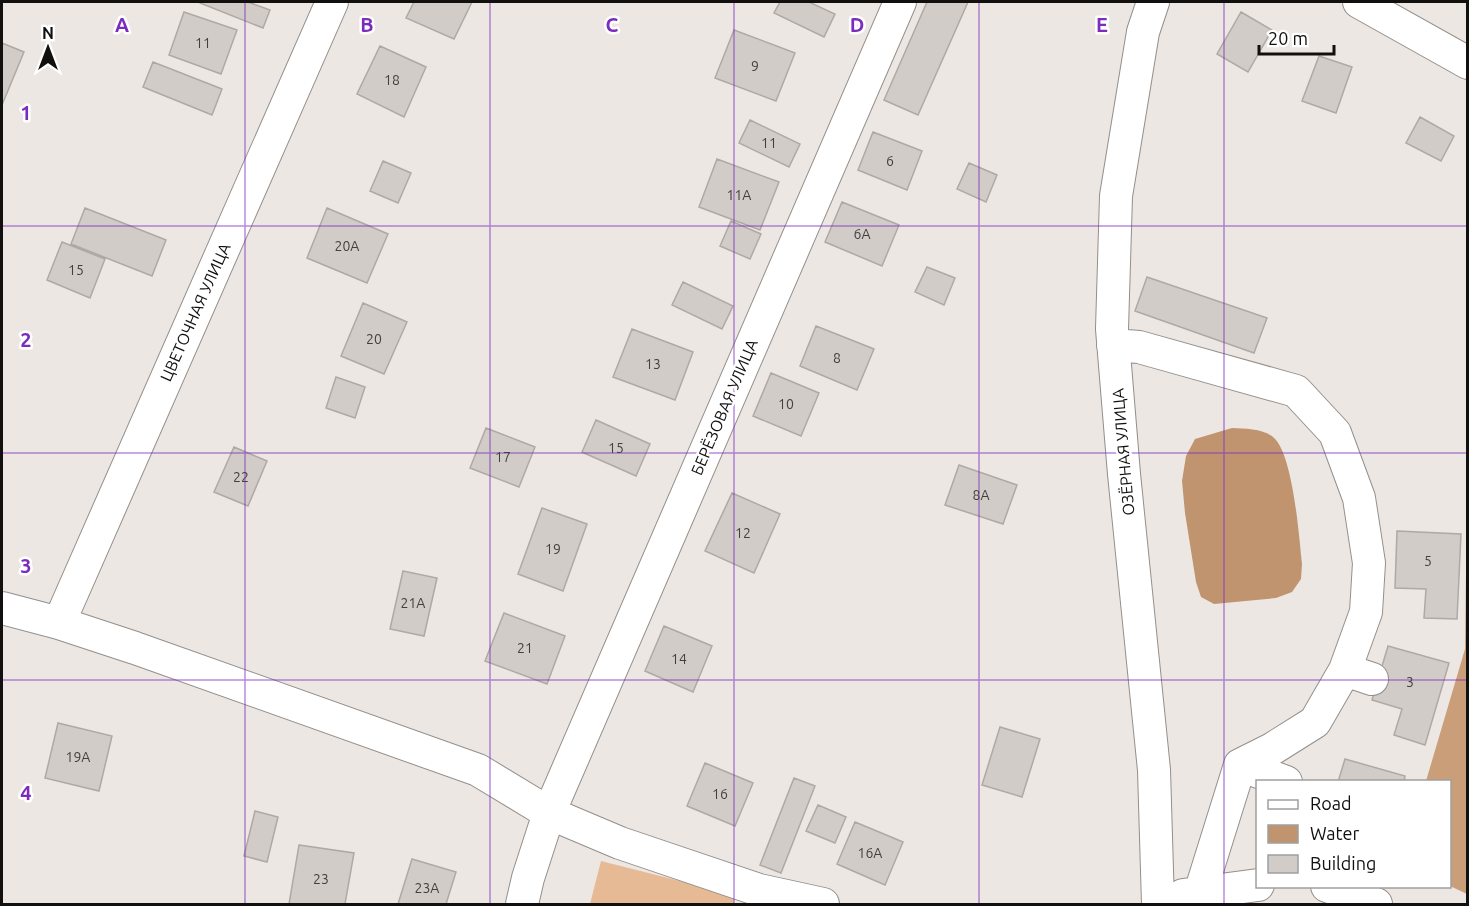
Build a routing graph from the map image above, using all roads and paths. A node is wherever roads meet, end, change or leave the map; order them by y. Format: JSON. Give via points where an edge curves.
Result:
{"nodes":[{"id":1,"x":332,"y":2,"type":"edge"},
{"id":2,"x":900,"y":2,"type":"edge"},
{"id":3,"x":1153,"y":2,"type":"edge"},
{"id":4,"x":1359,"y":2,"type":"edge"},
{"id":5,"x":1467,"y":63,"type":"edge"},
{"id":6,"x":1113,"y":345,"type":"junction"},
{"id":7,"x":2,"y":608,"type":"edge"},
{"id":8,"x":58,"y":623,"type":"junction"},
{"id":9,"x":1240,"y":765,"type":"junction"},
{"id":10,"x":1281,"y":780,"type":"edge"},
{"id":11,"x":549,"y":813,"type":"junction"},
{"id":12,"x":1256,"y":885,"type":"edge"},
{"id":13,"x":1332,"y":888,"type":"edge"},
{"id":14,"x":1200,"y":893,"type":"junction"},
{"id":15,"x":1158,"y":902,"type":"edge"},
{"id":16,"x":522,"y":904,"type":"edge"},
{"id":17,"x":823,"y":904,"type":"edge"},
{"id":18,"x":1376,"y":904,"type":"edge"}],
"edges":[{"from":1,"to":8,"type":"street","name":"ЦВЕТОЧНАЯ УЛИЦА"},
{"from":2,"to":11,"type":"street","name":"БЕРЁЗОВАЯ УЛИЦА"},
{"from":3,"to":6,"type":"street","name":"ОЗЁРНАЯ УЛИЦА","via":[[1143,32],[1116,196]]},
{"from":4,"to":5,"type":"street"},
{"from":6,"to":9,"type":"street","via":[[1139,348],[1296,391],[1335,433],[1379,563],[1366,612],[1358,674],[1315,722]]},
{"from":6,"to":15,"type":"street","name":"ОЗЁРНАЯ УЛИЦА","via":[[1154,770]]},
{"from":7,"to":8,"type":"street"},
{"from":8,"to":11,"type":"street","via":[[478,770]]},
{"from":9,"to":10,"type":"street"},
{"from":9,"to":14,"type":"street"},
{"from":11,"to":16,"type":"street","name":"БЕРЁЗОВАЯ УЛИЦА"},
{"from":11,"to":17,"type":"street","via":[[620,843],[759,890]]},
{"from":12,"to":14,"type":"street"},
{"from":13,"to":18,"type":"street"},
{"from":14,"to":15,"type":"street"}]}
